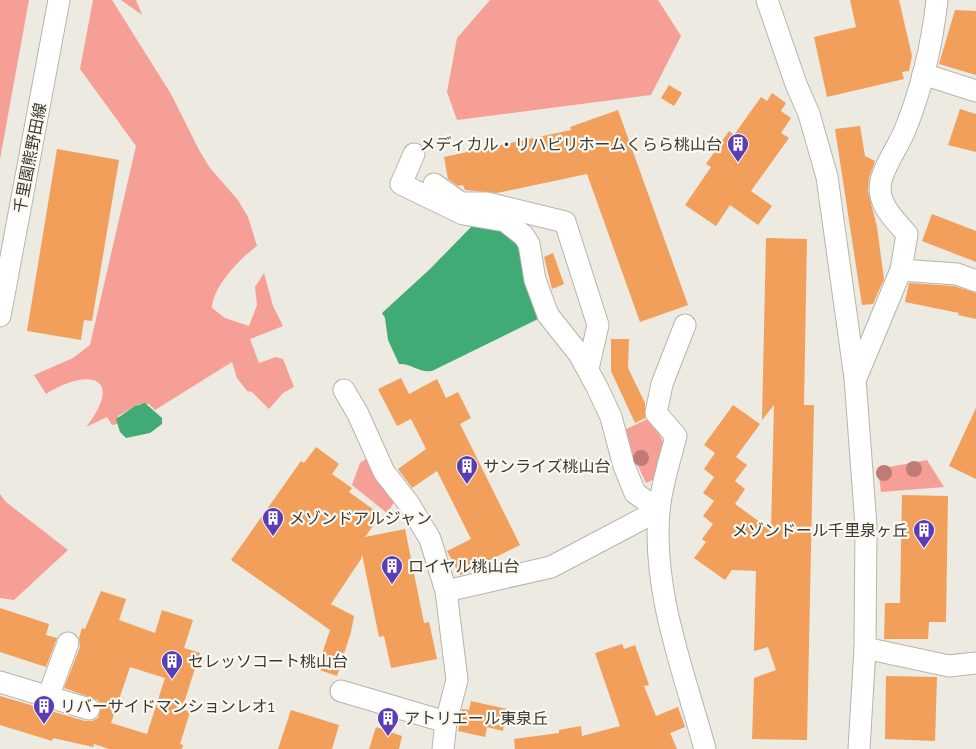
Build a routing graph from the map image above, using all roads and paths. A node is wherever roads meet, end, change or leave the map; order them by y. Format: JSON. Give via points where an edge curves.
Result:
{"nodes":[{"id":1,"x":59,"y":0,"type":"edge"},
{"id":2,"x":767,"y":0,"type":"edge"},
{"id":3,"x":937,"y":0,"type":"edge"},
{"id":4,"x":924,"y":74,"type":"junction"},
{"id":5,"x":976,"y":91,"type":"edge"},
{"id":6,"x":414,"y":154,"type":"dead end"},
{"id":7,"x":434,"y":184,"type":"dead end"},
{"id":8,"x":901,"y":270,"type":"junction"},
{"id":9,"x":976,"y":280,"type":"edge"},
{"id":10,"x":0,"y":316,"type":"edge"},
{"id":11,"x":685,"y":325,"type":"dead end"},
{"id":12,"x":588,"y":369,"type":"junction"},
{"id":13,"x":856,"y":378,"type":"junction"},
{"id":14,"x":344,"y":390,"type":"dead end"},
{"id":15,"x":659,"y":510,"type":"junction"},
{"id":16,"x":446,"y":591,"type":"junction"},
{"id":17,"x":68,"y":643,"type":"dead end"},
{"id":18,"x":864,"y":648,"type":"junction"},
{"id":19,"x":976,"y":663,"type":"edge"},
{"id":20,"x":0,"y":682,"type":"edge"},
{"id":21,"x":341,"y":691,"type":"dead end"},
{"id":22,"x":48,"y":697,"type":"junction"},
{"id":23,"x":89,"y":709,"type":"dead end"},
{"id":24,"x":446,"y":722,"type":"junction"},
{"id":25,"x":442,"y":749,"type":"edge"},
{"id":26,"x":705,"y":749,"type":"edge"},
{"id":27,"x":860,"y":749,"type":"edge"}],
"edges":[{"from":1,"to":10,"type":"street","name":"千里園熊野田線"},
{"from":2,"to":13,"type":"street","via":[[809,114],[827,178]]},
{"from":3,"to":4,"type":"street"},
{"from":4,"to":5,"type":"street"},
{"from":4,"to":8,"type":"street","via":[[906,129],[880,182],[885,209],[907,234]]},
{"from":6,"to":12,"type":"street","via":[[401,184],[463,214],[505,222],[524,236],[548,315]]},
{"from":7,"to":12,"type":"street","via":[[461,203],[487,202],[565,222],[598,325]]},
{"from":8,"to":9,"type":"street","via":[[957,274]]},
{"from":8,"to":13,"type":"street"},
{"from":11,"to":15,"type":"street","via":[[662,384],[656,414],[676,436]]},
{"from":12,"to":15,"type":"street","via":[[610,417],[635,493]]},
{"from":13,"to":18,"type":"street","via":[[866,526]]},
{"from":14,"to":16,"type":"street","via":[[384,472],[430,539]]},
{"from":15,"to":16,"type":"street","via":[[551,566]]},
{"from":15,"to":26,"type":"street","via":[[658,564],[668,614]]},
{"from":16,"to":24,"type":"street","via":[[457,680]]},
{"from":17,"to":22,"type":"street"},
{"from":18,"to":19,"type":"street","via":[[949,666]]},
{"from":18,"to":27,"type":"street"},
{"from":20,"to":22,"type":"street"},
{"from":21,"to":24,"type":"street"},
{"from":22,"to":23,"type":"street"},
{"from":24,"to":25,"type":"street"}]}
